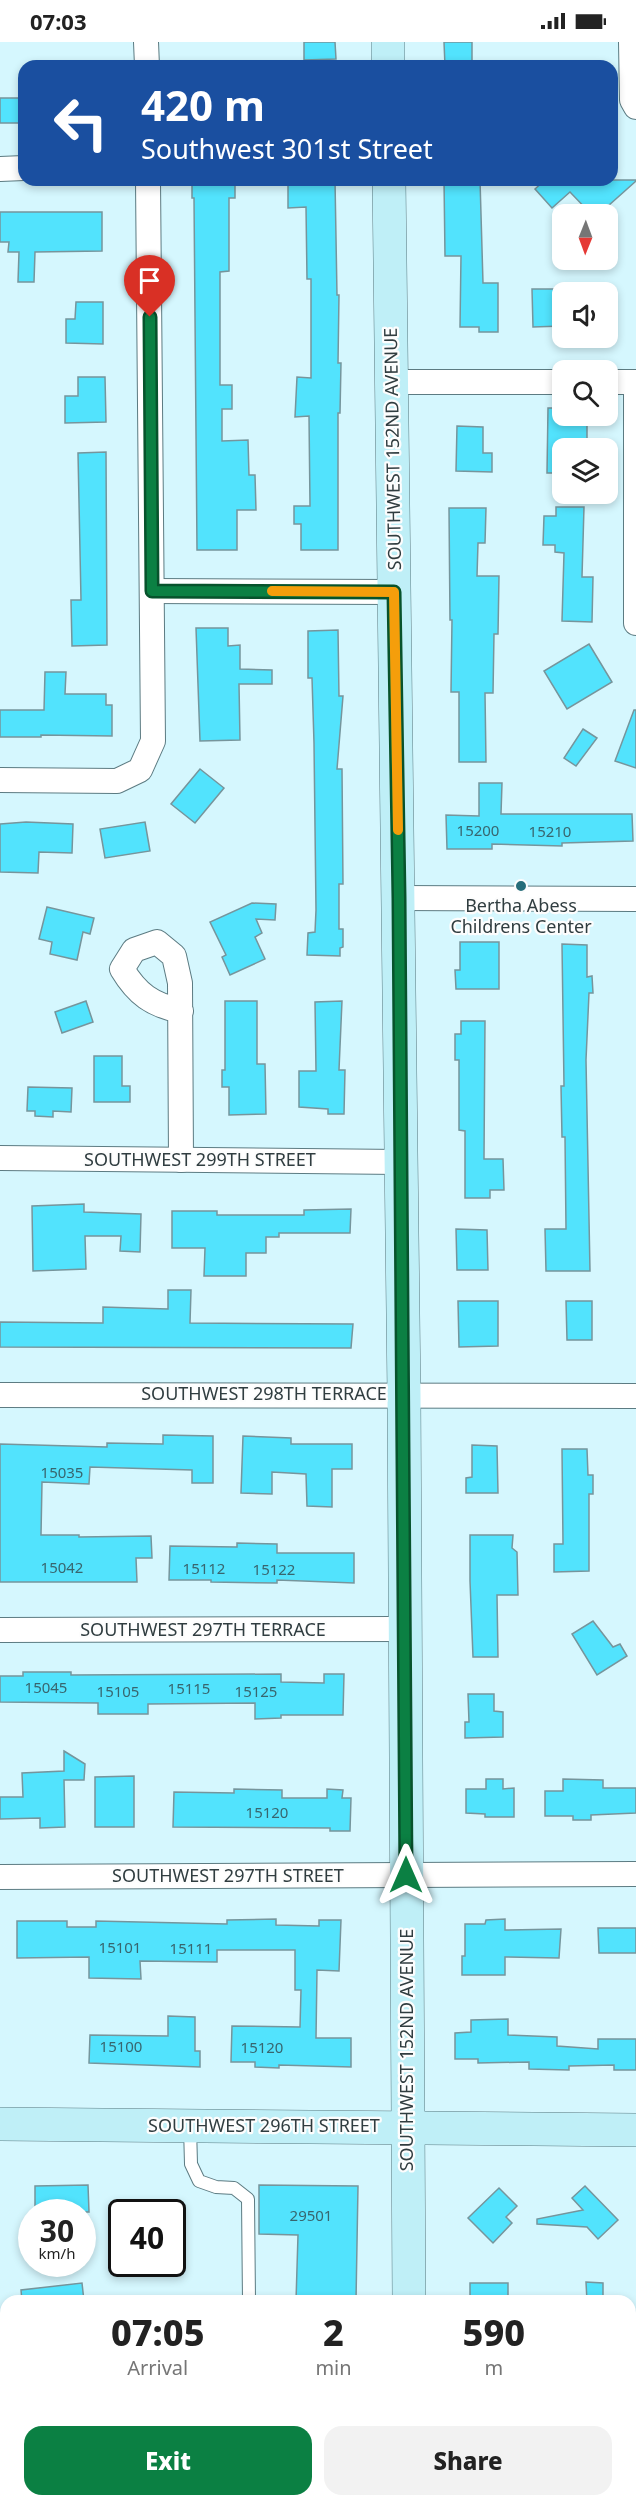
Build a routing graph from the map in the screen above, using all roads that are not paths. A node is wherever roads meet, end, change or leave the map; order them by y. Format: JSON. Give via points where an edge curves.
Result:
{"nodes":[{"id":1,"x":146,"y":42,"type":"edge"},
{"id":2,"x":388,"y":42,"type":"edge"},
{"id":3,"x":631,"y":42,"type":"edge"},
{"id":4,"x":147,"y":60,"type":"edge"},
{"id":5,"x":388,"y":60,"type":"edge"},
{"id":6,"x":636,"y":107,"type":"edge"},
{"id":7,"x":0,"y":168,"type":"edge"},
{"id":8,"x":18,"y":168,"type":"edge"},
{"id":9,"x":148,"y":186,"type":"edge"},
{"id":10,"x":390,"y":186,"type":"edge"},
{"id":11,"x":391,"y":382,"type":"junction"},
{"id":12,"x":552,"y":382,"type":"edge"},
{"id":13,"x":618,"y":382,"type":"edge"},
{"id":14,"x":636,"y":382,"type":"edge"},
{"id":15,"x":152,"y":591,"type":"junction"},
{"id":16,"x":394,"y":592,"type":"junction"},
{"id":17,"x":636,"y":623,"type":"edge"},
{"id":18,"x":0,"y":780,"type":"edge"},
{"id":19,"x":399,"y":898,"type":"junction"},
{"id":20,"x":636,"y":899,"type":"edge"},
{"id":21,"x":181,"y":1011,"type":"dead end"},
{"id":22,"x":0,"y":1158,"type":"edge"},
{"id":23,"x":181,"y":1161,"type":"junction"},
{"id":24,"x":400,"y":1162,"type":"junction"},
{"id":25,"x":404,"y":1394,"type":"junction"},
{"id":26,"x":0,"y":1395,"type":"edge"},
{"id":27,"x":636,"y":1396,"type":"edge"},
{"id":28,"x":405,"y":1629,"type":"junction"},
{"id":29,"x":0,"y":1630,"type":"edge"},
{"id":30,"x":636,"y":1874,"type":"edge"},
{"id":31,"x":406,"y":1875,"type":"junction"},
{"id":32,"x":0,"y":1877,"type":"edge"},
{"id":33,"x":0,"y":2124,"type":"edge"},
{"id":34,"x":189,"y":2126,"type":"junction"},
{"id":35,"x":407,"y":2127,"type":"junction"},
{"id":36,"x":636,"y":2130,"type":"edge"},
{"id":37,"x":249,"y":2295,"type":"edge"},
{"id":38,"x":409,"y":2295,"type":"edge"}],
"edges":[{"from":1,"to":4,"type":"street"},
{"from":2,"to":5,"type":"street"},
{"from":3,"to":6,"type":"street","via":[[632,100]]},
{"from":7,"to":8,"type":"street"},
{"from":9,"to":15,"type":"street"},
{"from":10,"to":11,"type":"street","name":"SOUTHWEST 152ND AVENUE"},
{"from":11,"to":12,"type":"street"},
{"from":11,"to":16,"type":"street","name":"SOUTHWEST 152ND AVENUE"},
{"from":13,"to":14,"type":"street"},
{"from":14,"to":17,"type":"street"},
{"from":15,"to":16,"type":"street"},
{"from":15,"to":18,"type":"street","via":[[153,741],[140,770],[117,781]]},
{"from":16,"to":19,"type":"street","name":"SOUTHWEST 152ND AVENUE"},
{"from":19,"to":20,"type":"street"},
{"from":19,"to":24,"type":"street","name":"SOUTHWEST 152ND AVENUE"},
{"from":21,"to":23,"type":"street"},
{"from":22,"to":23,"type":"street","name":"SOUTHWEST 299TH STREET"},
{"from":23,"to":24,"type":"street","name":"SOUTHWEST 299TH STREET"},
{"from":24,"to":25,"type":"street","name":"SOUTHWEST 152ND AVENUE"},
{"from":25,"to":26,"type":"street","name":"SOUTHWEST 298TH TERRACE"},
{"from":25,"to":27,"type":"street","name":"SOUTHWEST 298TH TERRACE"},
{"from":25,"to":28,"type":"street","name":"SOUTHWEST 152ND AVENUE"},
{"from":28,"to":29,"type":"street","name":"SOUTHWEST 297TH TERRACE"},
{"from":28,"to":31,"type":"street","name":"SOUTHWEST 152ND AVENUE"},
{"from":30,"to":31,"type":"street","name":"SOUTHWEST 297TH STREET"},
{"from":31,"to":32,"type":"street","name":"SOUTHWEST 297TH STREET"},
{"from":31,"to":35,"type":"street","name":"SOUTHWEST 152ND AVENUE"},
{"from":33,"to":34,"type":"street","name":"SOUTHWEST 296TH STREET"},
{"from":34,"to":35,"type":"street","name":"SOUTHWEST 296TH STREET"},
{"from":34,"to":37,"type":"lane","via":[[191,2164],[199,2181],[234,2188],[248,2199]]},
{"from":35,"to":36,"type":"street","name":"SOUTHWEST 296TH STREET"},
{"from":35,"to":38,"type":"street","name":"SOUTHWEST 152ND AVENUE"}]}
